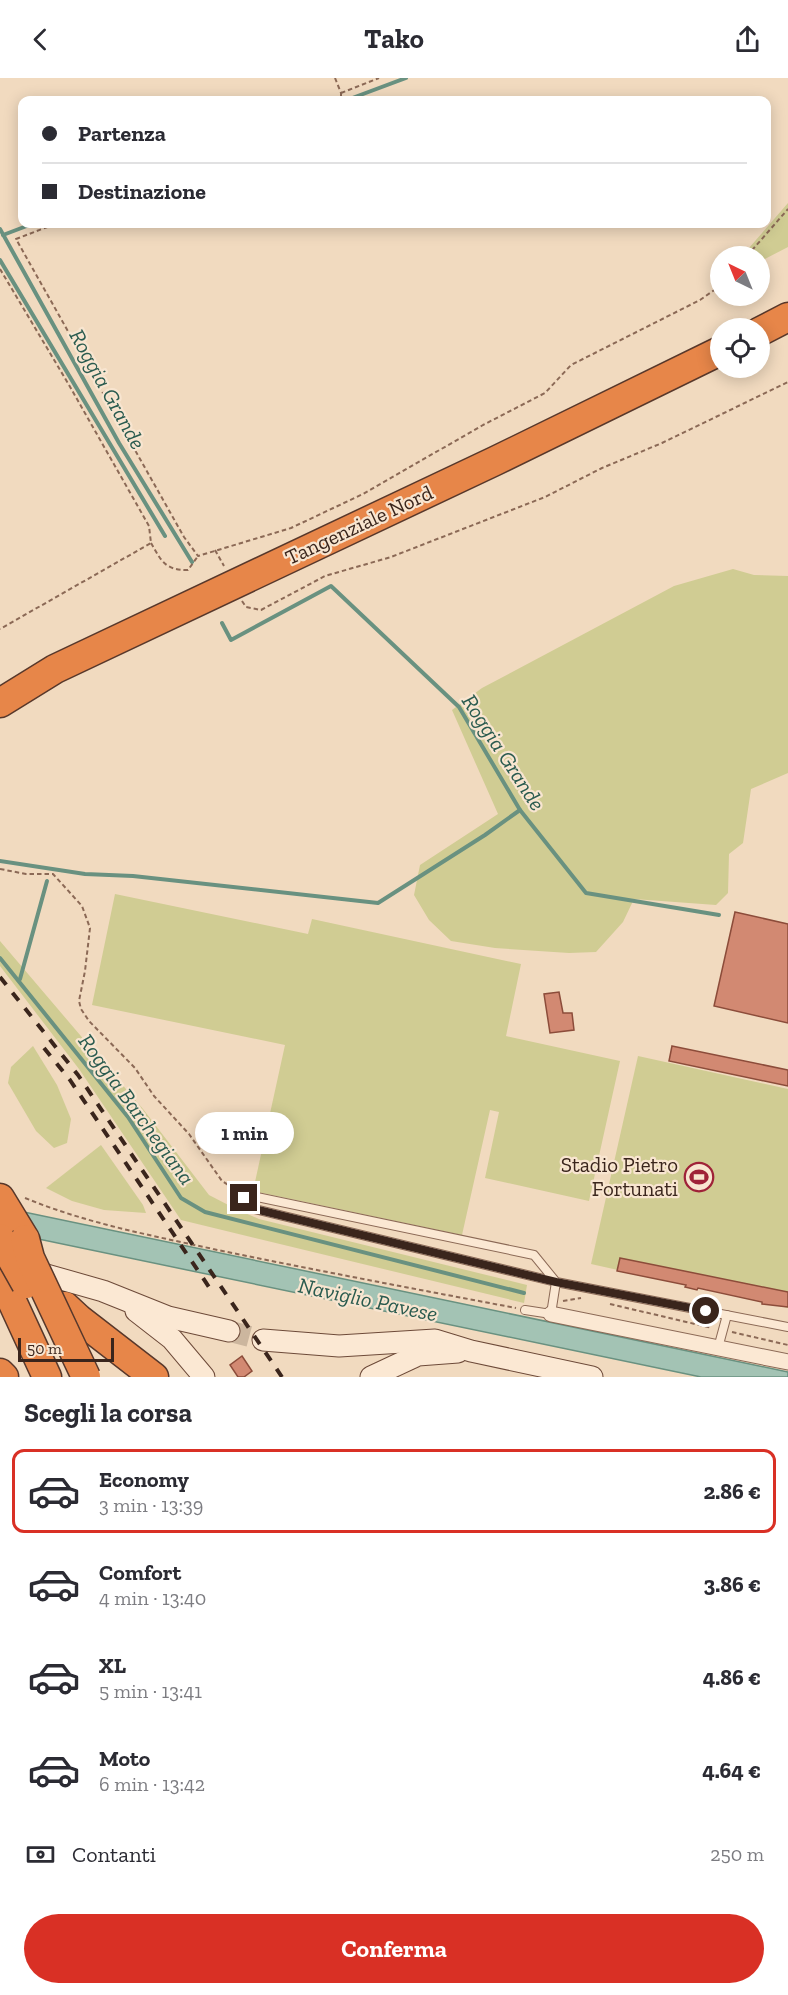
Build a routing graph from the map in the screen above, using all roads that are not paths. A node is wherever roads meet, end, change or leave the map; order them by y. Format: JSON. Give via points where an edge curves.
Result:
{"nodes":[{"id":1,"x":788,"y":317,"type":"edge"},
{"id":2,"x":770,"y":326,"type":"edge"},
{"id":3,"x":710,"y":356,"type":"edge"},
{"id":4,"x":0,"y":703,"type":"edge"},
{"id":5,"x":11,"y":1197,"type":"edge"},
{"id":6,"x":12,"y":1238,"type":"edge"},
{"id":7,"x":0,"y":1263,"type":"edge"},
{"id":8,"x":0,"y":1275,"type":"edge"},
{"id":9,"x":556,"y":1282,"type":"junction"},
{"id":10,"x":103,"y":1292,"type":"junction"},
{"id":11,"x":552,"y":1308,"type":"junction"},
{"id":12,"x":525,"y":1310,"type":"road end"},
{"id":13,"x":727,"y":1315,"type":"junction"},
{"id":14,"x":788,"y":1327,"type":"edge"},
{"id":15,"x":229,"y":1331,"type":"tunnel mouth"},
{"id":16,"x":263,"y":1340,"type":"tunnel mouth"},
{"id":17,"x":718,"y":1347,"type":"junction"},
{"id":18,"x":388,"y":1355,"type":"junction"},
{"id":19,"x":788,"y":1362,"type":"edge"},
{"id":20,"x":0,"y":1373,"type":"edge"},
{"id":21,"x":4,"y":1377,"type":"edge"},
{"id":22,"x":47,"y":1377,"type":"edge"},
{"id":23,"x":65,"y":1377,"type":"edge"},
{"id":24,"x":86,"y":1377,"type":"edge"},
{"id":25,"x":154,"y":1377,"type":"edge"},
{"id":26,"x":204,"y":1377,"type":"edge"},
{"id":27,"x":371,"y":1377,"type":"edge"},
{"id":28,"x":592,"y":1377,"type":"edge"}],
"edges":[{"from":1,"to":2,"type":"highway"},
{"from":3,"to":4,"type":"highway","name":"Tangenziale Nord","via":[[65,664]]},
{"from":5,"to":6,"type":"highway"},
{"from":6,"to":23,"type":"highway","bridge":true,"via":[[25,1283]]},
{"from":6,"to":24,"type":"highway","bridge":true,"via":[[30,1258]]},
{"from":6,"to":25,"type":"highway","bridge":true,"via":[[65,1306]]},
{"from":7,"to":10,"type":"street"},
{"from":8,"to":22,"type":"highway"},
{"from":9,"to":9,"type":"lane","via":[[246,1207],[244,1198],[252,1196],[534,1255]]},
{"from":9,"to":11,"type":"lane"},
{"from":9,"to":13,"type":"lane"},
{"from":10,"to":15,"type":"street","via":[[168,1317]]},
{"from":10,"to":26,"type":"street","via":[[172,1339]]},
{"from":11,"to":12,"type":"lane"},
{"from":11,"to":17,"type":"street"},
{"from":13,"to":14,"type":"lane"},
{"from":13,"to":17,"type":"lane"},
{"from":16,"to":18,"type":"street","via":[[339,1346]]},
{"from":17,"to":19,"type":"street"},
{"from":18,"to":27,"type":"street"},
{"from":18,"to":28,"type":"street","via":[[435,1340]]},
{"from":20,"to":21,"type":"highway"}]}
